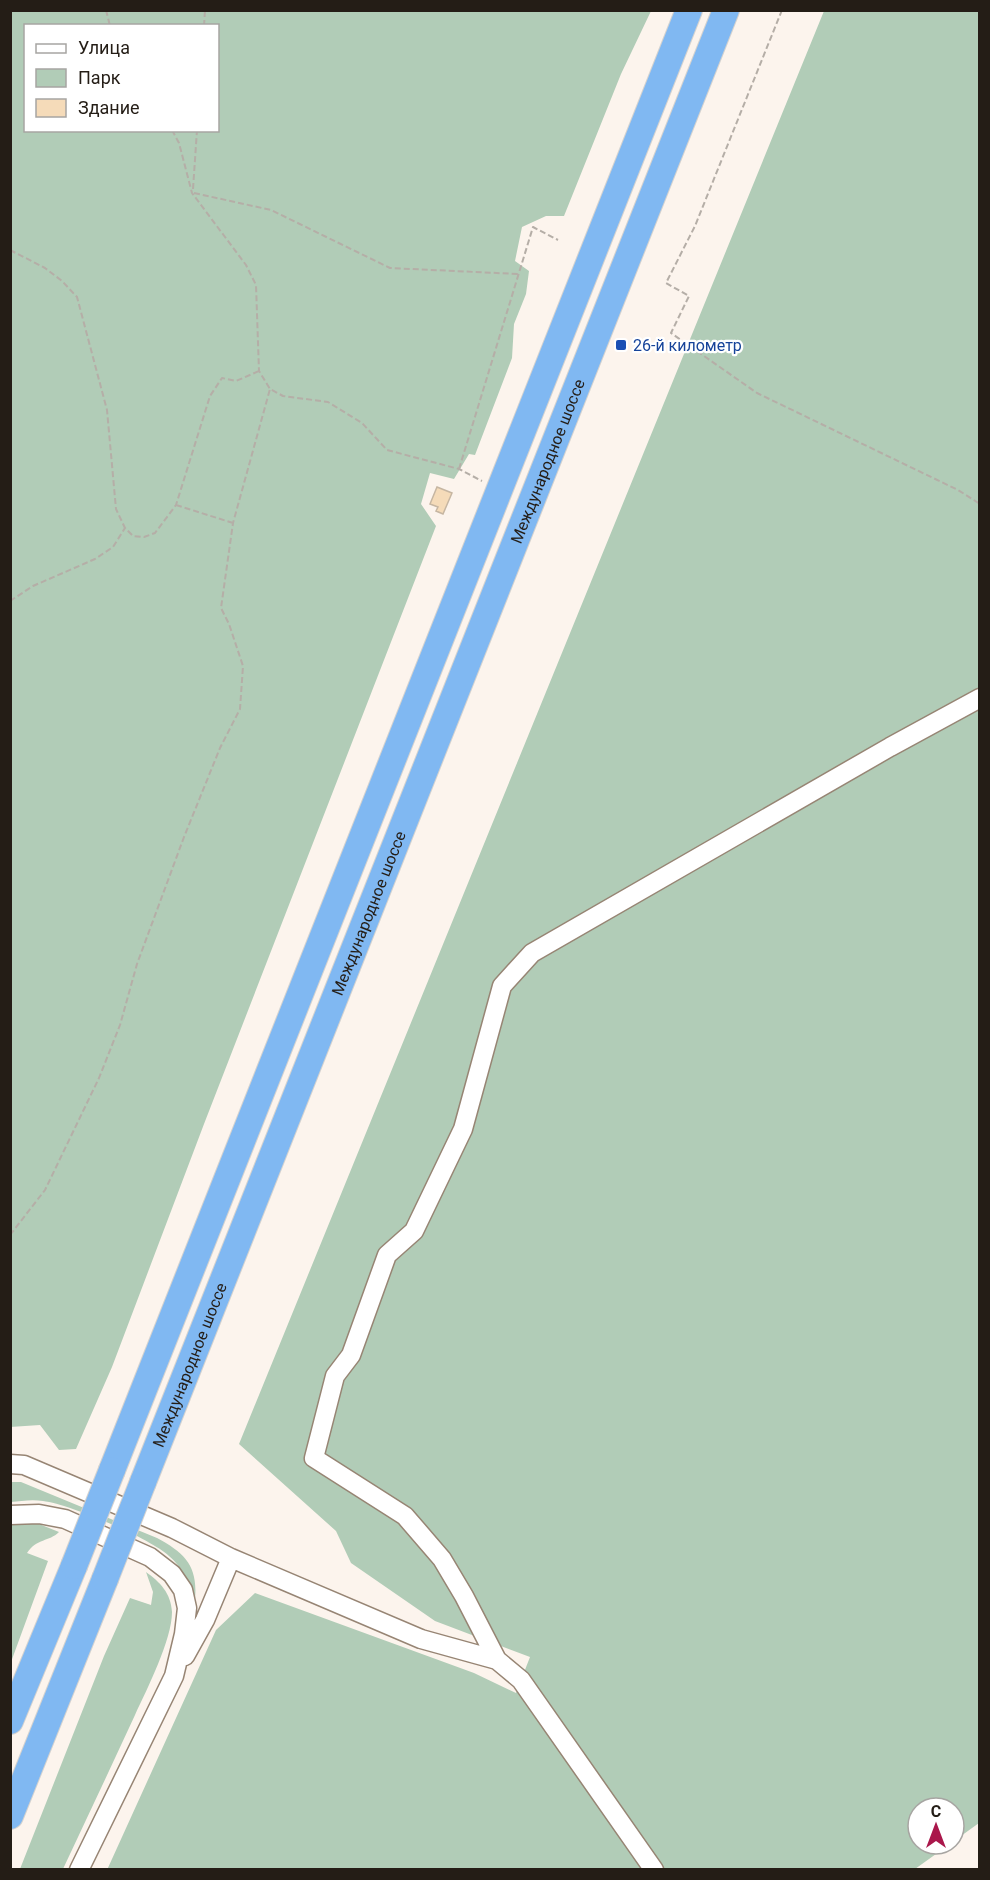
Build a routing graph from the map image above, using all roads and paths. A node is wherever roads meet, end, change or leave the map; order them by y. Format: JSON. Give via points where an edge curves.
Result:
{"nodes":[{"id":1,"x":689,"y":10,"type":"edge"},
{"id":2,"x":726,"y":10,"type":"edge"},
{"id":3,"x":782,"y":10,"type":"edge"},
{"id":4,"x":173,"y":132,"type":"edge"},
{"id":5,"x":197,"y":132,"type":"edge"},
{"id":6,"x":192,"y":193,"type":"junction"},
{"id":7,"x":558,"y":240,"type":"dead end"},
{"id":8,"x":10,"y":250,"type":"edge"},
{"id":9,"x":518,"y":274,"type":"junction"},
{"id":10,"x":259,"y":371,"type":"junction"},
{"id":11,"x":270,"y":389,"type":"junction"},
{"id":12,"x":459,"y":469,"type":"junction"},
{"id":13,"x":499,"y":491,"type":"junction"},
{"id":14,"x":980,"y":504,"type":"edge"},
{"id":15,"x":176,"y":505,"type":"junction"},
{"id":16,"x":233,"y":523,"type":"junction"},
{"id":17,"x":125,"y":528,"type":"junction"},
{"id":18,"x":10,"y":600,"type":"edge"},
{"id":19,"x":980,"y":698,"type":"edge"},
{"id":20,"x":10,"y":1235,"type":"edge"},
{"id":21,"x":10,"y":1464,"type":"edge"},
{"id":22,"x":10,"y":1515,"type":"edge"},
{"id":23,"x":231,"y":1558,"type":"junction"},
{"id":24,"x":497,"y":1660,"type":"junction"},
{"id":25,"x":174,"y":1676,"type":"junction"},
{"id":26,"x":10,"y":1721,"type":"edge"},
{"id":27,"x":10,"y":1816,"type":"edge"},
{"id":28,"x":79,"y":1869,"type":"edge"},
{"id":29,"x":654,"y":1869,"type":"edge"}],
"edges":[{"from":1,"to":13,"type":"highway","name":"Международное шоссе"},
{"from":2,"to":27,"type":"highway","name":"Международное шоссе","bridge":true},
{"from":3,"to":14,"type":"path","via":[[695,226],[666,283],[689,296],[671,333],[757,393]]},
{"from":4,"to":6,"type":"path"},
{"from":5,"to":6,"type":"path"},
{"from":6,"to":9,"type":"path","via":[[271,210],[390,268]]},
{"from":6,"to":10,"type":"path","via":[[246,265],[256,285]]},
{"from":7,"to":9,"type":"path","via":[[533,227]]},
{"from":8,"to":17,"type":"path","via":[[45,268],[77,297],[107,410],[116,509]]},
{"from":9,"to":12,"type":"path"},
{"from":10,"to":11,"type":"path"},
{"from":10,"to":15,"type":"path","via":[[236,381],[222,378],[210,396]]},
{"from":11,"to":12,"type":"path","via":[[283,396],[328,402],[362,423],[387,450]]},
{"from":11,"to":16,"type":"path"},
{"from":12,"to":13,"type":"path"},
{"from":13,"to":26,"type":"highway","name":"Международное шоссе","bridge":true},
{"from":15,"to":16,"type":"path"},
{"from":15,"to":17,"type":"path","via":[[155,533],[133,536]]},
{"from":16,"to":20,"type":"path","via":[[222,608],[243,666],[240,709],[184,837],[99,1078],[45,1190]]},
{"from":17,"to":18,"type":"path","via":[[113,547],[95,559]]},
{"from":19,"to":24,"type":"street","via":[[532,953],[502,986],[463,1129],[414,1231],[387,1255],[351,1355],[335,1376],[314,1458],[405,1516],[442,1559]]},
{"from":21,"to":23,"type":"street","via":[[24,1465],[172,1528]]},
{"from":22,"to":25,"type":"street","via":[[39,1514],[65,1519],[150,1557],[172,1574],[183,1590],[187,1608]]},
{"from":23,"to":24,"type":"street","via":[[421,1639]]},
{"from":23,"to":25,"type":"street","via":[[205,1620]]},
{"from":24,"to":29,"type":"street","via":[[520,1680]]},
{"from":25,"to":28,"type":"street"}]}
